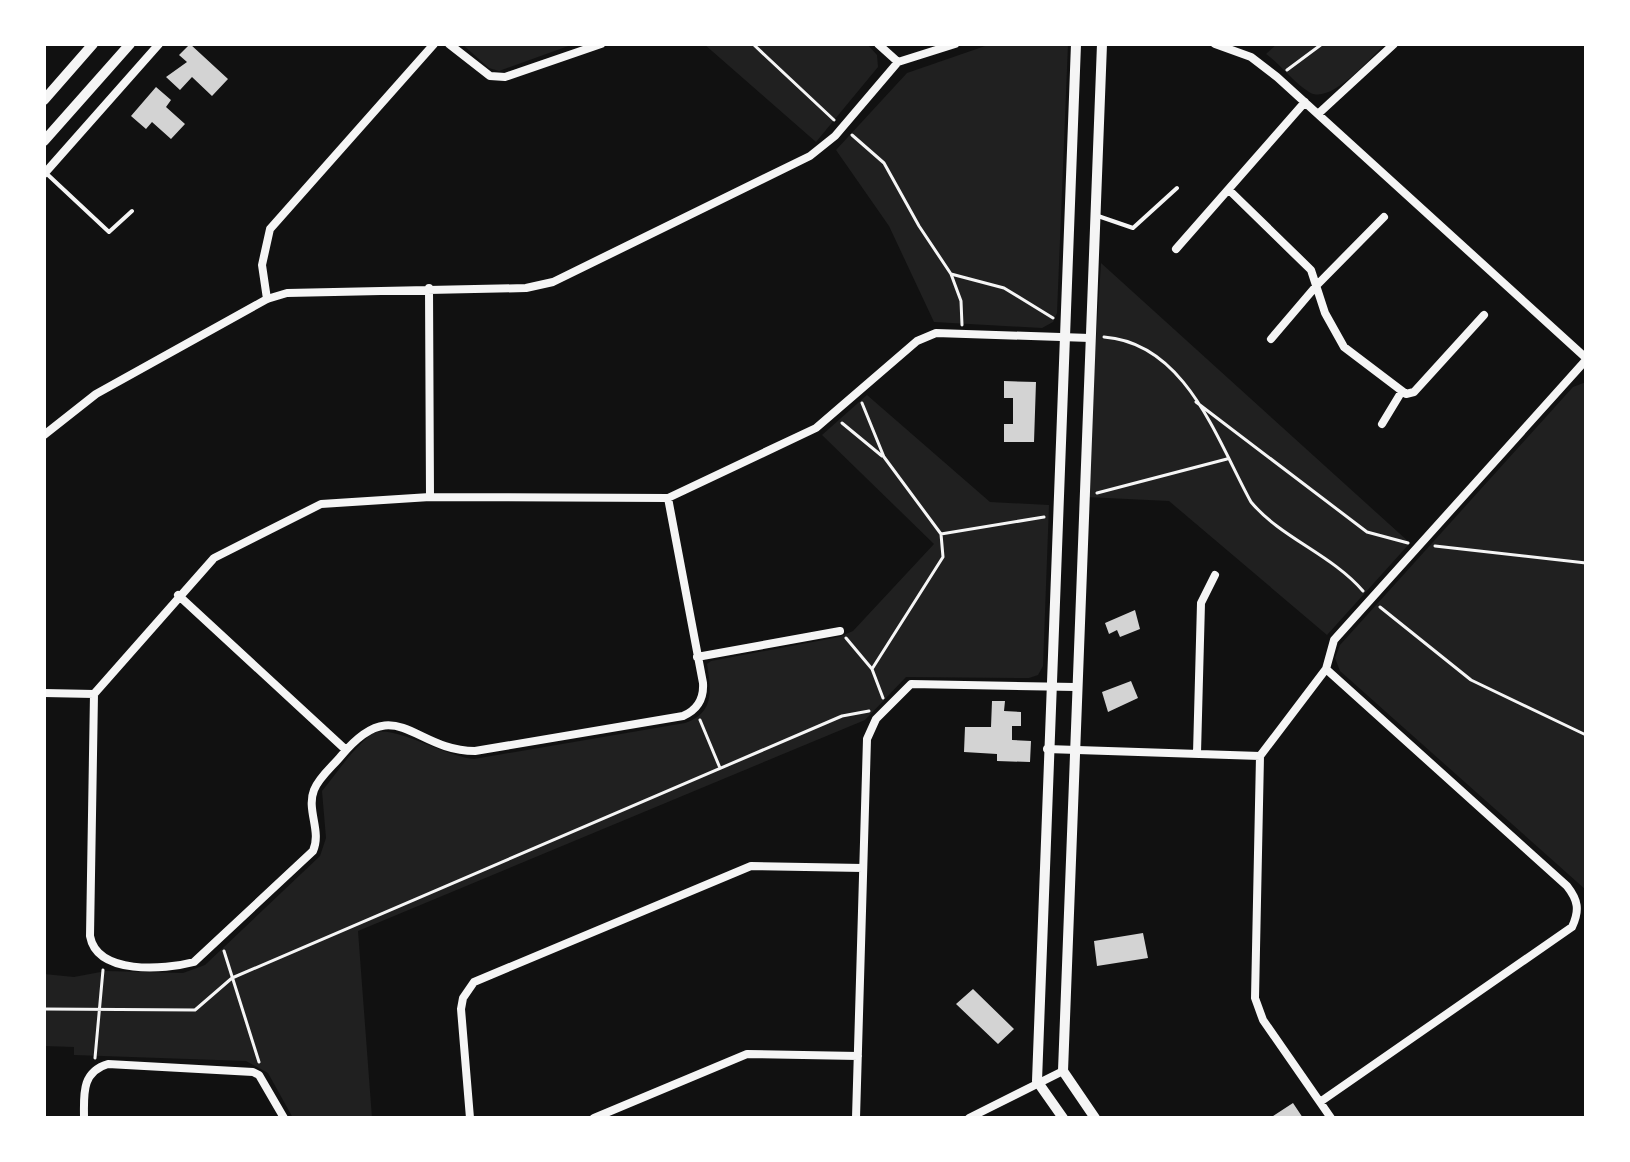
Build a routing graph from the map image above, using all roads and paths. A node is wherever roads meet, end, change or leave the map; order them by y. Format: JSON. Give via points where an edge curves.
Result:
{"nodes":[{"id":1,"x":93,"y":44,"type":"edge"},
{"id":2,"x":130,"y":44,"type":"edge"},
{"id":3,"x":159,"y":44,"type":"edge"},
{"id":4,"x":434,"y":44,"type":"edge"},
{"id":5,"x":449,"y":44,"type":"edge"},
{"id":6,"x":601,"y":44,"type":"edge"},
{"id":7,"x":753,"y":44,"type":"edge"},
{"id":8,"x":878,"y":44,"type":"edge"},
{"id":9,"x":955,"y":44,"type":"edge"},
{"id":10,"x":1076,"y":44,"type":"edge"},
{"id":11,"x":1102,"y":44,"type":"edge"},
{"id":12,"x":1215,"y":44,"type":"edge"},
{"id":13,"x":1322,"y":44,"type":"edge"},
{"id":14,"x":1394,"y":44,"type":"edge"},
{"id":15,"x":898,"y":62,"type":"junction"},
{"id":16,"x":1277,"y":77,"type":"junction"},
{"id":17,"x":44,"y":100,"type":"edge"},
{"id":18,"x":1305,"y":102,"type":"junction"},
{"id":19,"x":1318,"y":114,"type":"junction"},
{"id":20,"x":843,"y":127,"type":"junction"},
{"id":21,"x":44,"y":141,"type":"edge"},
{"id":22,"x":44,"y":173,"type":"edge"},
{"id":23,"x":1177,"y":188,"type":"dead end"},
{"id":24,"x":1229,"y":190,"type":"junction"},
{"id":25,"x":132,"y":211,"type":"dead end"},
{"id":26,"x":1096,"y":214,"type":"junction"},
{"id":27,"x":1384,"y":217,"type":"dead end"},
{"id":28,"x":1176,"y":249,"type":"dead end"},
{"id":29,"x":951,"y":274,"type":"junction"},
{"id":30,"x":1317,"y":285,"type":"junction"},
{"id":31,"x":429,"y":288,"type":"junction"},
{"id":32,"x":267,"y":299,"type":"junction"},
{"id":33,"x":1484,"y":315,"type":"dead end"},
{"id":34,"x":962,"y":332,"type":"junction"},
{"id":35,"x":1067,"y":337,"type":"junction"},
{"id":36,"x":1090,"y":338,"type":"junction"},
{"id":37,"x":1271,"y":339,"type":"dead end"},
{"id":38,"x":1586,"y":359,"type":"edge"},
{"id":39,"x":1402,"y":391,"type":"junction"},
{"id":40,"x":858,"y":392,"type":"junction"},
{"id":41,"x":1195,"y":401,"type":"junction"},
{"id":42,"x":833,"y":415,"type":"junction"},
{"id":43,"x":1382,"y":424,"type":"dead end"},
{"id":44,"x":45,"y":431,"type":"edge"},
{"id":45,"x":884,"y":457,"type":"junction"},
{"id":46,"x":430,"y":497,"type":"junction"},
{"id":47,"x":668,"y":498,"type":"junction"},
{"id":48,"x":1421,"y":546,"type":"junction"},
{"id":49,"x":1586,"y":563,"type":"edge"},
{"id":50,"x":1215,"y":575,"type":"dead end"},
{"id":51,"x":178,"y":595,"type":"junction"},
{"id":52,"x":1371,"y":601,"type":"junction"},
{"id":53,"x":840,"y":631,"type":"joint"},
{"id":54,"x":697,"y":657,"type":"junction"},
{"id":55,"x":872,"y":669,"type":"junction"},
{"id":56,"x":1326,"y":669,"type":"junction"},
{"id":57,"x":1075,"y":687,"type":"junction"},
{"id":58,"x":1049,"y":688,"type":"junction"},
{"id":59,"x":44,"y":693,"type":"edge"},
{"id":60,"x":94,"y":694,"type":"junction"},
{"id":61,"x":887,"y":707,"type":"junction"},
{"id":62,"x":695,"y":709,"type":"junction"},
{"id":63,"x":1586,"y":735,"type":"edge"},
{"id":64,"x":1073,"y":748,"type":"junction"},
{"id":65,"x":1047,"y":749,"type":"junction"},
{"id":66,"x":346,"y":750,"type":"junction"},
{"id":67,"x":1197,"y":753,"type":"junction"},
{"id":68,"x":1260,"y":756,"type":"junction"},
{"id":69,"x":720,"y":768,"type":"junction"},
{"id":70,"x":863,"y":868,"type":"junction"},
{"id":71,"x":221,"y":940,"type":"junction"},
{"id":72,"x":104,"y":960,"type":"junction"},
{"id":73,"x":232,"y":978,"type":"junction"},
{"id":74,"x":44,"y":1009,"type":"edge"},
{"id":75,"x":98,"y":1009,"type":"junction"},
{"id":76,"x":858,"y":1056,"type":"junction"},
{"id":77,"x":94,"y":1070,"type":"junction"},
{"id":78,"x":1063,"y":1071,"type":"junction"},
{"id":79,"x":259,"y":1075,"type":"junction"},
{"id":80,"x":1037,"y":1081,"type":"junction"},
{"id":81,"x":1320,"y":1102,"type":"junction"},
{"id":82,"x":84,"y":1118,"type":"edge"},
{"id":83,"x":284,"y":1118,"type":"edge"},
{"id":84,"x":470,"y":1118,"type":"edge"},
{"id":85,"x":594,"y":1118,"type":"edge"},
{"id":86,"x":856,"y":1118,"type":"edge"},
{"id":87,"x":969,"y":1118,"type":"edge"},
{"id":88,"x":1063,"y":1118,"type":"edge"},
{"id":89,"x":1095,"y":1118,"type":"edge"},
{"id":90,"x":1331,"y":1118,"type":"edge"}],
"edges":[{"from":1,"to":17,"type":"street"},
{"from":2,"to":21,"type":"street"},
{"from":3,"to":22,"type":"street"},
{"from":4,"to":32,"type":"street","via":[[270,229],[262,265]]},
{"from":5,"to":6,"type":"street","via":[[490,76],[505,77]]},
{"from":7,"to":20,"type":"path"},
{"from":8,"to":15,"type":"street"},
{"from":9,"to":15,"type":"street"},
{"from":10,"to":35,"type":"street"},
{"from":11,"to":26,"type":"street"},
{"from":12,"to":16,"type":"street","via":[[1251,57]]},
{"from":13,"to":16,"type":"path"},
{"from":14,"to":19,"type":"street"},
{"from":15,"to":20,"type":"street"},
{"from":16,"to":18,"type":"street"},
{"from":18,"to":19,"type":"street"},
{"from":18,"to":24,"type":"street"},
{"from":19,"to":38,"type":"street"},
{"from":20,"to":29,"type":"path","via":[[884,163]]},
{"from":20,"to":31,"type":"street","via":[[810,156],[553,282],[526,288]]},
{"from":22,"to":25,"type":"lane","via":[[109,232]]},
{"from":23,"to":26,"type":"lane","via":[[1133,228]]},
{"from":24,"to":28,"type":"street"},
{"from":24,"to":30,"type":"street","via":[[1302,259]]},
{"from":26,"to":36,"type":"street"},
{"from":27,"to":30,"type":"street"},
{"from":29,"to":34,"type":"path","via":[[961,301]]},
{"from":29,"to":35,"type":"path","via":[[1004,288],[1029,301],[1052,317]]},
{"from":30,"to":37,"type":"street"},
{"from":30,"to":39,"type":"street","via":[[1344,347]]},
{"from":31,"to":32,"type":"street","via":[[303,291]]},
{"from":31,"to":46,"type":"street"},
{"from":32,"to":44,"type":"street","via":[[96,394]]},
{"from":33,"to":39,"type":"street","via":[[1414,392]]},
{"from":34,"to":35,"type":"street"},
{"from":34,"to":40,"type":"street","via":[[936,333],[917,341]]},
{"from":35,"to":36,"type":"street"},
{"from":35,"to":58,"type":"street"},
{"from":36,"to":41,"type":"path","via":[[1127,339],[1144,347],[1181,378]]},
{"from":36,"to":57,"type":"street"},
{"from":38,"to":48,"type":"street"},
{"from":39,"to":43,"type":"street"},
{"from":40,"to":42,"type":"street"},
{"from":40,"to":45,"type":"path"},
{"from":41,"to":48,"type":"path","via":[[1367,532]]},
{"from":41,"to":52,"type":"path","via":[[1264,517],[1352,578]]},
{"from":42,"to":45,"type":"path"},
{"from":42,"to":47,"type":"street"},
{"from":45,"to":55,"type":"path","via":[[941,534],[943,557]]},
{"from":46,"to":47,"type":"street"},
{"from":46,"to":51,"type":"street","via":[[321,504],[214,558]]},
{"from":47,"to":54,"type":"street"},
{"from":48,"to":49,"type":"path"},
{"from":48,"to":52,"type":"street"},
{"from":50,"to":67,"type":"street","via":[[1201,603]]},
{"from":51,"to":60,"type":"street"},
{"from":51,"to":66,"type":"street"},
{"from":52,"to":56,"type":"street","via":[[1334,640]]},
{"from":52,"to":63,"type":"path","via":[[1471,680]]},
{"from":53,"to":54,"type":"street"},
{"from":53,"to":55,"type":"path"},
{"from":54,"to":62,"type":"street","via":[[703,688]]},
{"from":55,"to":61,"type":"path"},
{"from":56,"to":68,"type":"street"},
{"from":56,"to":81,"type":"street","via":[[1567,886],[1578,911],[1572,927]]},
{"from":57,"to":58,"type":"street"},
{"from":57,"to":64,"type":"street"},
{"from":58,"to":61,"type":"street","via":[[923,682],[905,688]]},
{"from":58,"to":65,"type":"street"},
{"from":59,"to":60,"type":"street"},
{"from":60,"to":72,"type":"street","via":[[90,936]]},
{"from":61,"to":69,"type":"path","via":[[842,716]]},
{"from":61,"to":70,"type":"street","via":[[867,739]]},
{"from":62,"to":66,"type":"street","via":[[683,716],[475,751],[381,724]]},
{"from":62,"to":69,"type":"path"},
{"from":64,"to":65,"type":"street"},
{"from":64,"to":67,"type":"street"},
{"from":64,"to":78,"type":"street"},
{"from":65,"to":80,"type":"street"},
{"from":66,"to":71,"type":"street","via":[[314,790],[313,851]]},
{"from":67,"to":68,"type":"street"},
{"from":68,"to":81,"type":"street","via":[[1255,998],[1263,1020]]},
{"from":69,"to":73,"type":"path"},
{"from":70,"to":76,"type":"street"},
{"from":70,"to":84,"type":"street","via":[[751,866],[474,982],[461,1009]]},
{"from":71,"to":72,"type":"street","via":[[201,958],[183,965]]},
{"from":71,"to":73,"type":"path"},
{"from":72,"to":75,"type":"path"},
{"from":73,"to":75,"type":"path","via":[[195,1010]]},
{"from":73,"to":79,"type":"path","via":[[260,1063]]},
{"from":74,"to":75,"type":"path"},
{"from":75,"to":77,"type":"path"},
{"from":76,"to":85,"type":"street","via":[[747,1054]]},
{"from":76,"to":86,"type":"street"},
{"from":77,"to":79,"type":"street","via":[[120,1064]]},
{"from":77,"to":82,"type":"street","via":[[86,1082]]},
{"from":78,"to":80,"type":"street"},
{"from":78,"to":89,"type":"street"},
{"from":79,"to":83,"type":"street"},
{"from":80,"to":87,"type":"street"},
{"from":80,"to":88,"type":"street"},
{"from":81,"to":90,"type":"street"}]}
